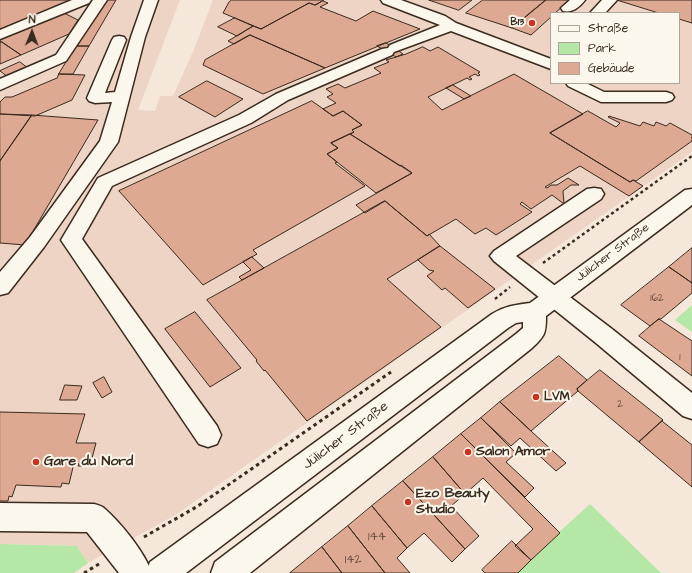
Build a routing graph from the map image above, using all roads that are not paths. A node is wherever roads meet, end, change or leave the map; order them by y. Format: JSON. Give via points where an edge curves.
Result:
{"nodes":[{"id":1,"x":84,"y":0,"type":"edge"},
{"id":2,"x":100,"y":0,"type":"edge"},
{"id":3,"x":151,"y":0,"type":"edge"},
{"id":4,"x":388,"y":0,"type":"edge"},
{"id":5,"x":610,"y":0,"type":"edge"},
{"id":6,"x":598,"y":12,"type":"edge"},
{"id":7,"x":451,"y":26,"type":"junction"},
{"id":8,"x":0,"y":35,"type":"edge"},
{"id":9,"x":119,"y":40,"type":"dead end"},
{"id":10,"x":550,"y":64,"type":"edge"},
{"id":11,"x":576,"y":84,"type":"edge"},
{"id":12,"x":0,"y":85,"type":"edge"},
{"id":13,"x":121,"y":97,"type":"junction"},
{"id":14,"x":666,"y":97,"type":"dead end"},
{"id":15,"x":594,"y":194,"type":"dead end"},
{"id":16,"x":692,"y":195,"type":"edge"},
{"id":17,"x":2,"y":280,"type":"edge"},
{"id":18,"x":545,"y":304,"type":"junction"},
{"id":19,"x":692,"y":408,"type":"edge"},
{"id":20,"x":208,"y":435,"type":"dead end"},
{"id":21,"x":0,"y":517,"type":"edge"},
{"id":22,"x":137,"y":573,"type":"edge"},
{"id":23,"x":162,"y":573,"type":"edge"},
{"id":24,"x":226,"y":573,"type":"edge"}],
"edges":[{"from":1,"to":8,"type":"main road"},
{"from":2,"to":12,"type":"main road","via":[[61,58]]},
{"from":3,"to":13,"type":"main road"},
{"from":4,"to":7,"type":"main road","via":[[440,19]]},
{"from":5,"to":6,"type":"main road"},
{"from":7,"to":10,"type":"main road"},
{"from":7,"to":20,"type":"main road","via":[[282,97],[245,119],[105,182],[71,240]]},
{"from":9,"to":13,"type":"main road","via":[[95,98]]},
{"from":11,"to":14,"type":"main road","via":[[601,96]]},
{"from":13,"to":17,"type":"main road","via":[[109,142],[37,242]]},
{"from":15,"to":18,"type":"main road","via":[[501,256],[527,275]]},
{"from":16,"to":18,"type":"main road","name":"Jülicher Straße"},
{"from":18,"to":19,"type":"main road","via":[[604,336]]},
{"from":18,"to":23,"type":"main road","name":"Jülicher Straße","via":[[511,314],[500,321]]},
{"from":18,"to":24,"type":"main road","via":[[534,332],[524,341]]},
{"from":21,"to":22,"type":"main road","via":[[94,518],[122,550]]}]}
